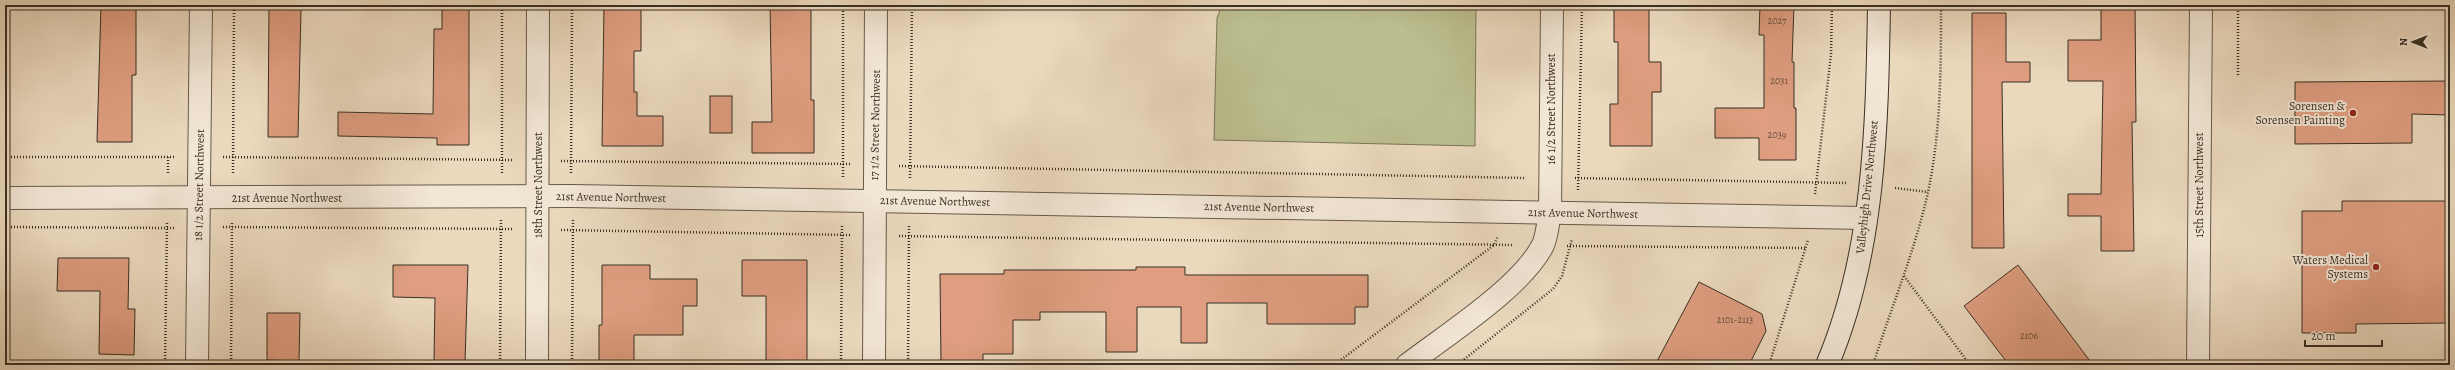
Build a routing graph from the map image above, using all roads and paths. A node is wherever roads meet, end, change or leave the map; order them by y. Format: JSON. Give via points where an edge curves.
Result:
{"nodes":[{"id":1,"x":201,"y":5,"type":"edge"},
{"id":2,"x":234,"y":5,"type":"edge"},
{"id":3,"x":502,"y":5,"type":"edge"},
{"id":4,"x":538,"y":5,"type":"edge"},
{"id":5,"x":572,"y":5,"type":"edge"},
{"id":6,"x":843,"y":5,"type":"edge"},
{"id":7,"x":876,"y":5,"type":"edge"},
{"id":8,"x":912,"y":5,"type":"edge"},
{"id":9,"x":1552,"y":5,"type":"edge"},
{"id":10,"x":1582,"y":5,"type":"edge"},
{"id":11,"x":1832,"y":5,"type":"edge"},
{"id":12,"x":1880,"y":5,"type":"edge"},
{"id":13,"x":1941,"y":5,"type":"edge"},
{"id":14,"x":2201,"y":5,"type":"edge"},
{"id":15,"x":2238,"y":5,"type":"edge"},
{"id":16,"x":2238,"y":76,"type":"dead end"},
{"id":17,"x":5,"y":157,"type":"edge"},
{"id":18,"x":168,"y":157,"type":"dead end"},
{"id":19,"x":1527,"y":178,"type":"dead end"},
{"id":20,"x":538,"y":196,"type":"junction"},
{"id":21,"x":5,"y":198,"type":"edge"},
{"id":22,"x":199,"y":198,"type":"junction"},
{"id":23,"x":874,"y":200,"type":"junction"},
{"id":24,"x":1550,"y":213,"type":"junction"},
{"id":25,"x":1866,"y":218,"type":"junction"},
{"id":26,"x":5,"y":227,"type":"edge"},
{"id":27,"x":1903,"y":276,"type":"junction"},
{"id":28,"x":165,"y":365,"type":"edge"},
{"id":29,"x":197,"y":365,"type":"edge"},
{"id":30,"x":231,"y":365,"type":"edge"},
{"id":31,"x":500,"y":365,"type":"edge"},
{"id":32,"x":537,"y":365,"type":"edge"},
{"id":33,"x":572,"y":365,"type":"edge"},
{"id":34,"x":842,"y":365,"type":"edge"},
{"id":35,"x":874,"y":365,"type":"edge"},
{"id":36,"x":908,"y":365,"type":"edge"},
{"id":37,"x":1334,"y":365,"type":"edge"},
{"id":38,"x":1407,"y":365,"type":"edge"},
{"id":39,"x":1457,"y":365,"type":"edge"},
{"id":40,"x":1769,"y":365,"type":"edge"},
{"id":41,"x":1827,"y":365,"type":"edge"},
{"id":42,"x":1872,"y":365,"type":"edge"},
{"id":43,"x":1970,"y":365,"type":"edge"},
{"id":44,"x":2198,"y":365,"type":"edge"}],
"edges":[{"from":1,"to":22,"type":"street","name":"18 1/2 Street Northwest"},
{"from":2,"to":3,"type":"path","via":[[233,156],[502,160]]},
{"from":4,"to":20,"type":"street","name":"18th Street Northwest"},
{"from":5,"to":6,"type":"path","via":[[571,162],[835,163],[843,163]]},
{"from":7,"to":23,"type":"street","name":"17 1/2 Street Northwest"},
{"from":8,"to":19,"type":"path","via":[[910,167]]},
{"from":9,"to":24,"type":"street","name":"16 1/2 Street Northwest"},
{"from":10,"to":11,"type":"path","via":[[1580,178],[1817,181],[1831,54]]},
{"from":12,"to":25,"type":"street","name":"Valleyhigh Drive Northwest","via":[[1874,138]]},
{"from":13,"to":27,"type":"path","via":[[1940,111],[1928,192]]},
{"from":14,"to":44,"type":"street","name":"15th Street Northwest"},
{"from":15,"to":16,"type":"path"},
{"from":17,"to":18,"type":"path"},
{"from":20,"to":22,"type":"street","name":"21st Avenue Northwest"},
{"from":20,"to":23,"type":"street","name":"21st Avenue Northwest"},
{"from":20,"to":32,"type":"street","name":"18th Street Northwest"},
{"from":21,"to":22,"type":"street","name":"21st Avenue Northwest"},
{"from":22,"to":29,"type":"street","name":"18 1/2 Street Northwest"},
{"from":23,"to":24,"type":"street","name":"21st Avenue Northwest"},
{"from":23,"to":35,"type":"street","name":"17 1/2 Street Northwest"},
{"from":24,"to":25,"type":"street","name":"21st Avenue Northwest"},
{"from":24,"to":38,"type":"street","name":"16 1/2 Street Northwest","via":[[1543,244],[1527,269],[1499,295]]},
{"from":25,"to":41,"type":"street","name":"Valleyhigh Drive Northwest","via":[[1859,264]]},
{"from":26,"to":28,"type":"path","via":[[167,228]]},
{"from":27,"to":42,"type":"path"},
{"from":27,"to":43,"type":"path"},
{"from":30,"to":31,"type":"path","via":[[232,227],[240,227],[502,229]]},
{"from":33,"to":34,"type":"path","via":[[573,230],[842,235]]},
{"from":36,"to":37,"type":"path","via":[[909,236],[1494,244]]},
{"from":39,"to":40,"type":"path","via":[[1553,290],[1562,276],[1571,246],[1807,248]]}]}
